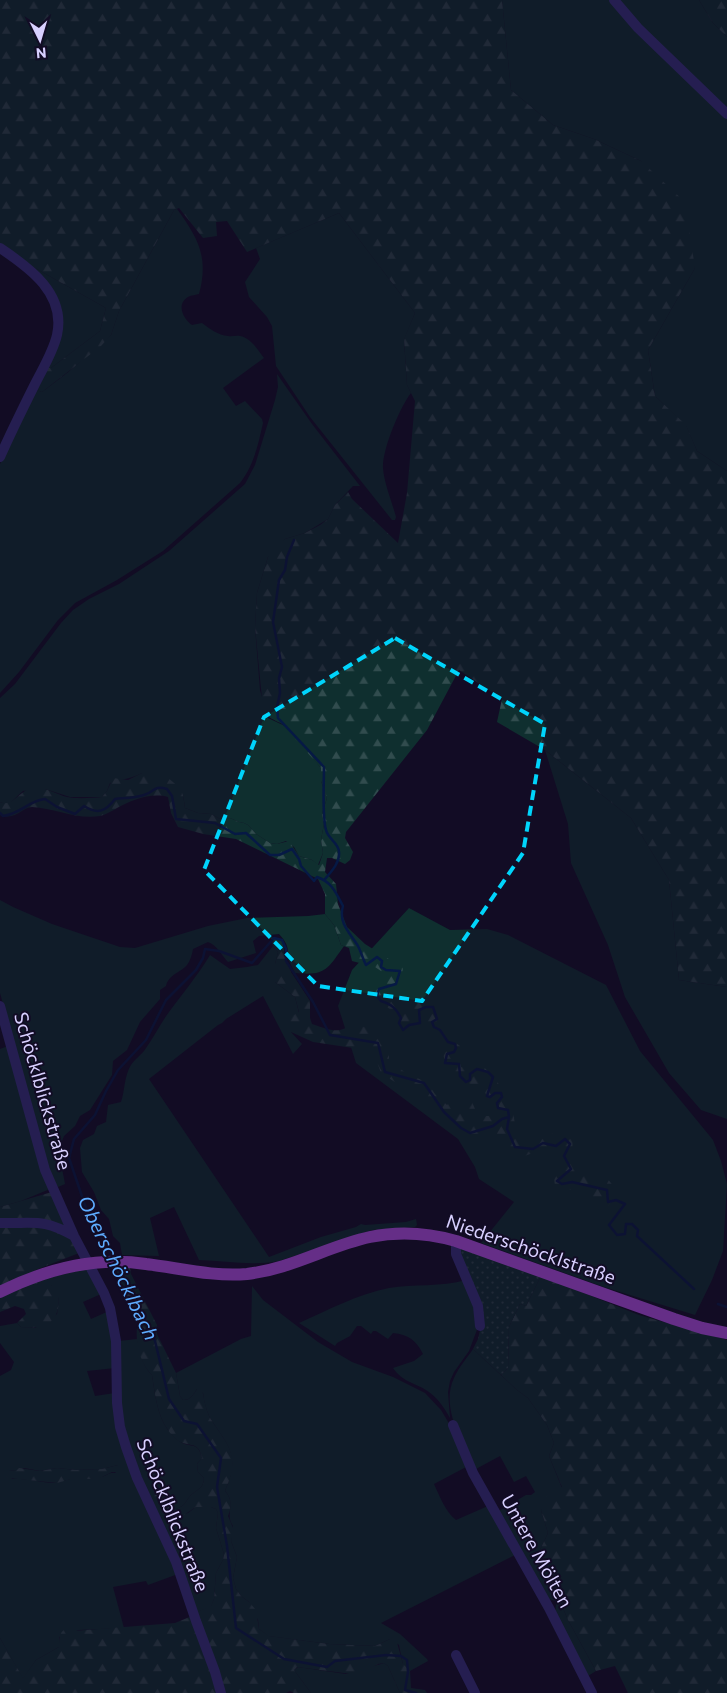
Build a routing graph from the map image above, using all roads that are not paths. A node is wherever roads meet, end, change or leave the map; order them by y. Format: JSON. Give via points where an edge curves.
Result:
{"nodes":[{"id":1,"x":614,"y":0,"type":"edge"},
{"id":2,"x":727,"y":114,"type":"edge"},
{"id":3,"x":0,"y":248,"type":"edge"},
{"id":4,"x":0,"y":457,"type":"edge"},
{"id":5,"x":0,"y":1006,"type":"edge"},
{"id":6,"x":0,"y":1223,"type":"edge"},
{"id":7,"x":74,"y":1236,"type":"junction"},
{"id":8,"x":456,"y":1241,"type":"junction"},
{"id":9,"x":88,"y":1263,"type":"junction"},
{"id":10,"x":0,"y":1292,"type":"edge"},
{"id":11,"x":480,"y":1326,"type":"dead end"},
{"id":12,"x":727,"y":1333,"type":"edge"},
{"id":13,"x":453,"y":1426,"type":"dead end"},
{"id":14,"x":456,"y":1655,"type":"dead end"},
{"id":15,"x":221,"y":1693,"type":"edge"},
{"id":16,"x":475,"y":1693,"type":"edge"},
{"id":17,"x":592,"y":1693,"type":"edge"}],
"edges":[{"from":1,"to":2,"type":"street","via":[[638,28]]},
{"from":3,"to":4,"type":"street","via":[[44,283],[53,299],[58,320],[50,353]]},
{"from":5,"to":7,"type":"street","name":"Schöcklblickstraße","via":[[38,1151]]},
{"from":6,"to":7,"type":"street","via":[[46,1223]]},
{"from":7,"to":9,"type":"street","name":"Schöcklblickstraße"},
{"from":8,"to":9,"type":"main road","name":"Niederschöcklstraße","via":[[427,1234],[381,1235],[282,1267],[242,1274],[129,1262]]},
{"from":8,"to":11,"type":"street","via":[[456,1254],[478,1306]]},
{"from":8,"to":12,"type":"main road","name":"Niederschöcklstraße","via":[[674,1319]]},
{"from":9,"to":10,"type":"main road","name":"Niederschöcklstraße","via":[[54,1269]]},
{"from":9,"to":15,"type":"street","name":"Schöcklblickstraße","via":[[112,1317],[116,1341],[117,1404],[126,1447],[176,1562]]},
{"from":13,"to":17,"type":"street","name":"Untere Mölten","via":[[473,1473],[549,1608]]},
{"from":14,"to":16,"type":"street"}]}
